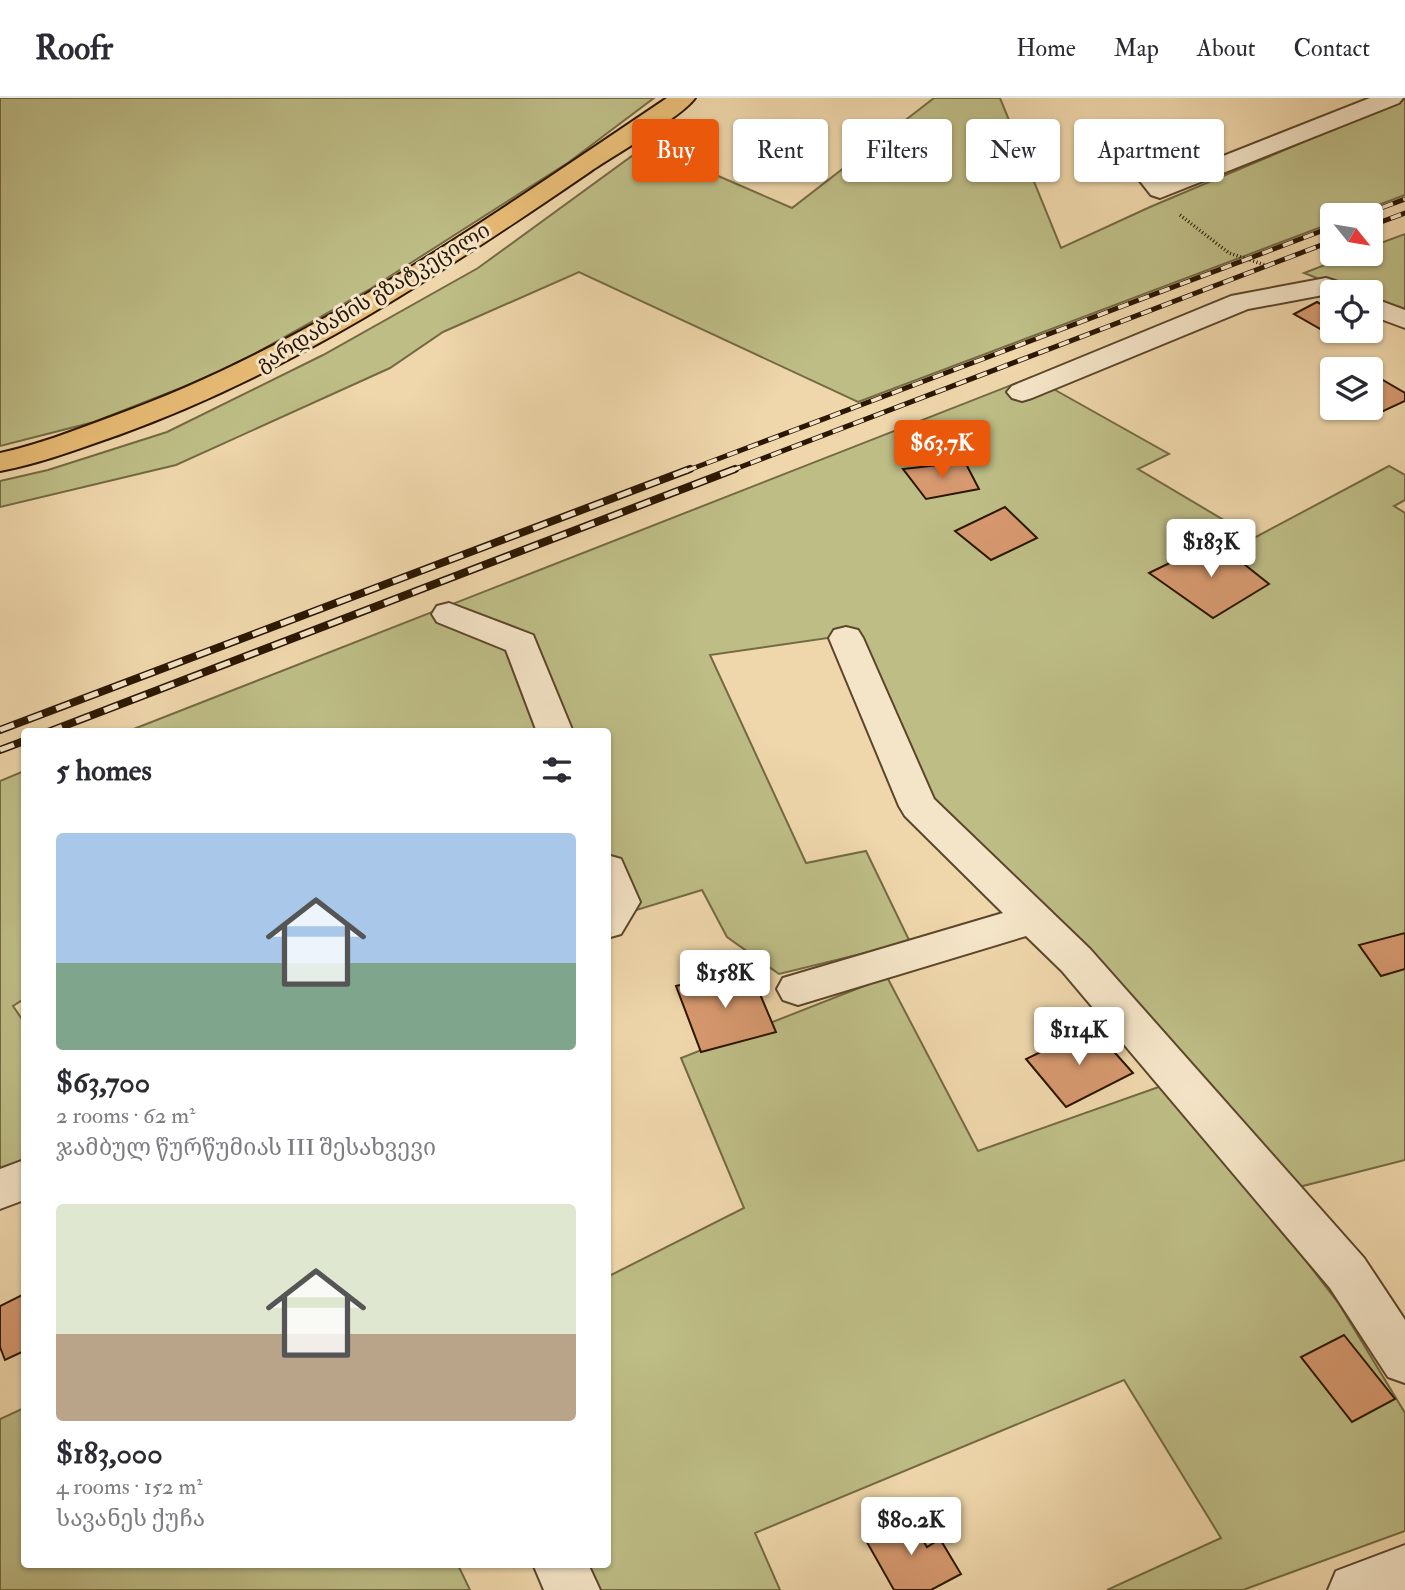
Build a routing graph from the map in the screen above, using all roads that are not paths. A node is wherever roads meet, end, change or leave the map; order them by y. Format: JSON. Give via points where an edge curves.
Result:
{"nodes":[{"id":1,"x":683,"y":98,"type":"edge"},
{"id":2,"x":1386,"y":99,"type":"edge"},
{"id":3,"x":1224,"y":164,"type":"edge"},
{"id":4,"x":1154,"y":182,"type":"edge"},
{"id":5,"x":1180,"y":182,"type":"edge"},
{"id":6,"x":1320,"y":291,"type":"edge"},
{"id":7,"x":1383,"y":311,"type":"edge"},
{"id":8,"x":1405,"y":320,"type":"edge"},
{"id":9,"x":1022,"y":392,"type":"dead end"},
{"id":10,"x":0,"y":462,"type":"edge"},
{"id":11,"x":449,"y":614,"type":"dead end"},
{"id":12,"x":846,"y":638,"type":"dead end"},
{"id":13,"x":553,"y":728,"type":"edge"},
{"id":14,"x":611,"y":879,"type":"edge"},
{"id":15,"x":611,"y":917,"type":"edge"},
{"id":16,"x":1033,"y":919,"type":"junction"},
{"id":17,"x":798,"y":989,"type":"dead end"},
{"id":18,"x":21,"y":1180,"type":"edge"},
{"id":19,"x":0,"y":1190,"type":"edge"},
{"id":20,"x":1405,"y":1361,"type":"edge"},
{"id":21,"x":561,"y":1568,"type":"edge"},
{"id":22,"x":1405,"y":1571,"type":"edge"},
{"id":23,"x":573,"y":1590,"type":"edge"},
{"id":24,"x":1355,"y":1590,"type":"edge"}],
"edges":[{"from":1,"to":10,"type":"main road","name":"გარდაბანის გზატკეცილი","via":[[404,283],[240,377],[144,418]]},
{"from":2,"to":3,"type":"street"},
{"from":4,"to":5,"type":"street","via":[[1160,190]]},
{"from":6,"to":9,"type":"street","via":[[1241,302]]},
{"from":7,"to":8,"type":"street"},
{"from":11,"to":13,"type":"street","via":[[470,628],[499,632],[521,643]]},
{"from":12,"to":16,"type":"street","via":[[918,806]]},
{"from":14,"to":15,"type":"street","via":[[620,902]]},
{"from":16,"to":17,"type":"street"},
{"from":16,"to":20,"type":"street","via":[[1076,960],[1347,1273]]},
{"from":18,"to":19,"type":"street"},
{"from":21,"to":23,"type":"street"},
{"from":22,"to":24,"type":"street"}]}
